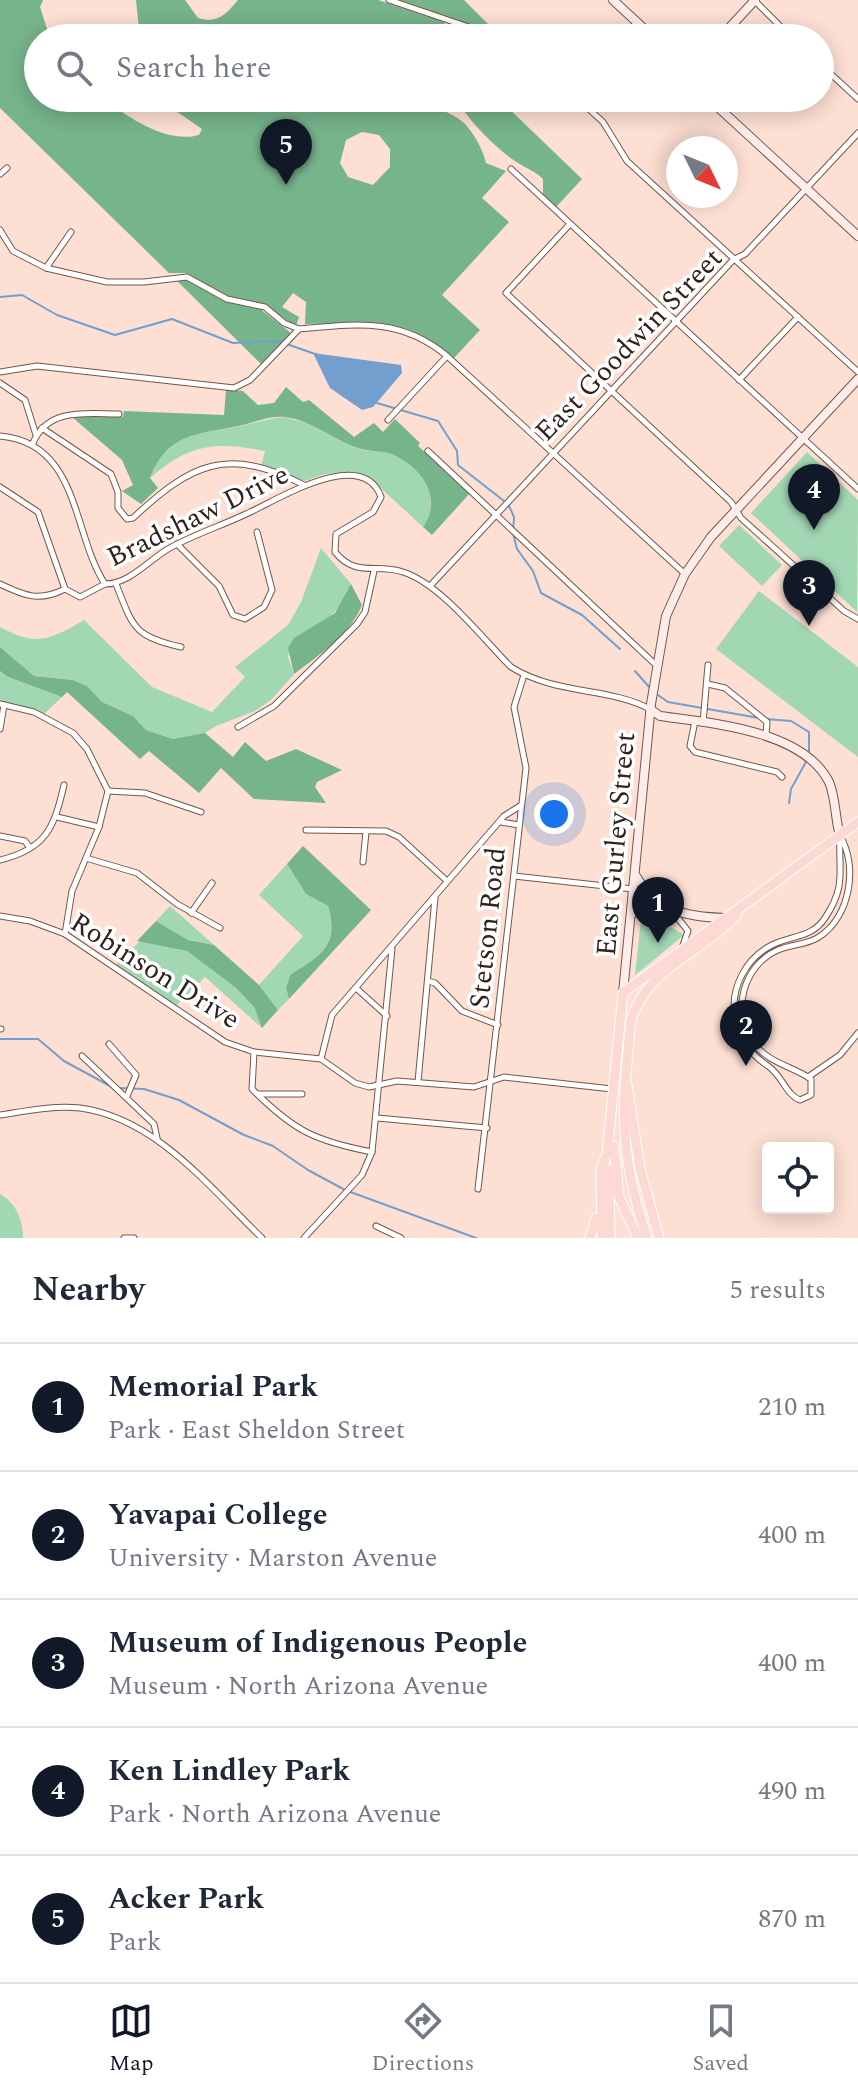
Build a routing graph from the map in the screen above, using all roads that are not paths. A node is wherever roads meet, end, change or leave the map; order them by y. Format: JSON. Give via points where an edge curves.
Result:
{"nodes":[{"id":1,"x":389,"y":0,"type":"edge"},
{"id":2,"x":613,"y":0,"type":"edge"},
{"id":3,"x":754,"y":0,"type":"edge"},
{"id":4,"x":637,"y":22,"type":"edge"},
{"id":5,"x":460,"y":24,"type":"edge"},
{"id":6,"x":733,"y":24,"type":"edge"},
{"id":7,"x":778,"y":24,"type":"edge"},
{"id":8,"x":834,"y":77,"type":"edge"},
{"id":9,"x":858,"y":99,"type":"edge"},
{"id":10,"x":592,"y":112,"type":"edge"},
{"id":11,"x":723,"y":112,"type":"edge"},
{"id":12,"x":858,"y":133,"type":"edge"},
{"id":13,"x":7,"y":168,"type":"dead end"},
{"id":14,"x":511,"y":169,"type":"dead end"},
{"id":15,"x":0,"y":174,"type":"edge"},
{"id":16,"x":806,"y":188,"type":"junction"},
{"id":17,"x":570,"y":224,"type":"junction"},
{"id":18,"x":0,"y":230,"type":"edge"},
{"id":19,"x":71,"y":232,"type":"dead end"},
{"id":20,"x":858,"y":236,"type":"edge"},
{"id":21,"x":733,"y":260,"type":"junction"},
{"id":22,"x":46,"y":268,"type":"junction"},
{"id":23,"x":798,"y":317,"type":"junction"},
{"id":24,"x":677,"y":321,"type":"junction"},
{"id":25,"x":299,"y":329,"type":"junction"},
{"id":26,"x":447,"y":356,"type":"junction"},
{"id":27,"x":0,"y":372,"type":"edge"},
{"id":28,"x":858,"y":372,"type":"edge"},
{"id":29,"x":858,"y":379,"type":"edge"},
{"id":30,"x":739,"y":380,"type":"junction"},
{"id":31,"x":0,"y":383,"type":"edge"},
{"id":32,"x":612,"y":390,"type":"junction"},
{"id":33,"x":119,"y":414,"type":"dead end"},
{"id":34,"x":388,"y":420,"type":"dead end"},
{"id":35,"x":42,"y":428,"type":"junction"},
{"id":36,"x":36,"y":435,"type":"junction"},
{"id":37,"x":0,"y":436,"type":"edge"},
{"id":38,"x":803,"y":438,"type":"junction"},
{"id":39,"x":33,"y":443,"type":"junction"},
{"id":40,"x":428,"y":451,"type":"dead end"},
{"id":41,"x":553,"y":453,"type":"junction"},
{"id":42,"x":305,"y":485,"type":"junction"},
{"id":43,"x":0,"y":487,"type":"edge"},
{"id":44,"x":858,"y":489,"type":"edge"},
{"id":45,"x":737,"y":508,"type":"junction"},
{"id":46,"x":495,"y":515,"type":"junction"},
{"id":47,"x":257,"y":532,"type":"dead end"},
{"id":48,"x":177,"y":544,"type":"junction"},
{"id":49,"x":374,"y":571,"type":"junction"},
{"id":50,"x":685,"y":574,"type":"junction"},
{"id":51,"x":0,"y":584,"type":"edge"},
{"id":52,"x":105,"y":584,"type":"junction"},
{"id":53,"x":116,"y":584,"type":"junction"},
{"id":54,"x":430,"y":586,"type":"junction"},
{"id":55,"x":65,"y":589,"type":"junction"},
{"id":56,"x":858,"y":619,"type":"edge"},
{"id":57,"x":181,"y":647,"type":"dead end"},
{"id":58,"x":656,"y":665,"type":"junction"},
{"id":59,"x":708,"y":665,"type":"dead end"},
{"id":60,"x":524,"y":675,"type":"junction"},
{"id":61,"x":708,"y":684,"type":"junction"},
{"id":62,"x":2,"y":705,"type":"edge"},
{"id":63,"x":650,"y":709,"type":"junction"},
{"id":64,"x":699,"y":722,"type":"junction"},
{"id":65,"x":238,"y":727,"type":"dead end"},
{"id":66,"x":0,"y":729,"type":"edge"},
{"id":67,"x":766,"y":735,"type":"junction"},
{"id":68,"x":782,"y":777,"type":"dead end"},
{"id":69,"x":64,"y":785,"type":"dead end"},
{"id":70,"x":108,"y":791,"type":"junction"},
{"id":71,"x":520,"y":806,"type":"junction"},
{"id":72,"x":201,"y":812,"type":"dead end"},
{"id":73,"x":57,"y":816,"type":"junction"},
{"id":74,"x":501,"y":822,"type":"junction"},
{"id":75,"x":858,"y":822,"type":"edge"},
{"id":76,"x":519,"y":825,"type":"junction"},
{"id":77,"x":99,"y":827,"type":"junction"},
{"id":78,"x":306,"y":830,"type":"dead end"},
{"id":79,"x":366,"y":832,"type":"junction"},
{"id":80,"x":0,"y":836,"type":"edge"},
{"id":81,"x":840,"y":836,"type":"junction"},
{"id":82,"x":30,"y":848,"type":"junction"},
{"id":83,"x":86,"y":858,"type":"junction"},
{"id":84,"x":0,"y":860,"type":"edge"},
{"id":85,"x":363,"y":862,"type":"dead end"},
{"id":86,"x":636,"y":875,"type":"junction"},
{"id":87,"x":514,"y":876,"type":"junction"},
{"id":88,"x":447,"y":881,"type":"junction"},
{"id":89,"x":212,"y":883,"type":"dead end"},
{"id":90,"x":634,"y":889,"type":"junction"},
{"id":91,"x":435,"y":897,"type":"junction"},
{"id":92,"x":660,"y":903,"type":"junction"},
{"id":93,"x":742,"y":909,"type":"junction"},
{"id":94,"x":673,"y":912,"type":"junction"},
{"id":95,"x":191,"y":913,"type":"junction"},
{"id":96,"x":0,"y":916,"type":"edge"},
{"id":97,"x":725,"y":918,"type":"junction"},
{"id":98,"x":631,"y":923,"type":"junction"},
{"id":99,"x":220,"y":928,"type":"dead end"},
{"id":100,"x":65,"y":934,"type":"junction"},
{"id":101,"x":393,"y":946,"type":"junction"},
{"id":102,"x":682,"y":949,"type":"junction"},
{"id":103,"x":428,"y":981,"type":"junction"},
{"id":104,"x":356,"y":988,"type":"junction"},
{"id":105,"x":623,"y":993,"type":"junction"},
{"id":106,"x":387,"y":1016,"type":"junction"},
{"id":107,"x":498,"y":1025,"type":"junction"},
{"id":108,"x":858,"y":1033,"type":"edge"},
{"id":109,"x":109,"y":1044,"type":"dead end"},
{"id":110,"x":254,"y":1052,"type":"junction"},
{"id":111,"x":82,"y":1056,"type":"dead end"},
{"id":112,"x":321,"y":1059,"type":"junction"},
{"id":113,"x":615,"y":1068,"type":"junction"},
{"id":114,"x":797,"y":1075,"type":"junction"},
{"id":115,"x":625,"y":1076,"type":"junction"},
{"id":116,"x":808,"y":1077,"type":"junction"},
{"id":117,"x":492,"y":1079,"type":"junction"},
{"id":118,"x":418,"y":1082,"type":"junction"},
{"id":119,"x":380,"y":1086,"type":"junction"},
{"id":120,"x":788,"y":1086,"type":"junction"},
{"id":121,"x":613,"y":1089,"type":"junction"},
{"id":122,"x":257,"y":1094,"type":"junction"},
{"id":123,"x":302,"y":1094,"type":"dead end"},
{"id":124,"x":127,"y":1096,"type":"junction"},
{"id":125,"x":0,"y":1115,"type":"edge"},
{"id":126,"x":377,"y":1118,"type":"junction"},
{"id":127,"x":487,"y":1128,"type":"junction"},
{"id":128,"x":158,"y":1139,"type":"junction"},
{"id":129,"x":372,"y":1152,"type":"junction"},
{"id":130,"x":607,"y":1154,"type":"junction"},
{"id":131,"x":478,"y":1189,"type":"dead end"},
{"id":132,"x":599,"y":1199,"type":"junction"},
{"id":133,"x":376,"y":1226,"type":"dead end"},
{"id":134,"x":124,"y":1238,"type":"edge"},
{"id":135,"x":134,"y":1238,"type":"edge"},
{"id":136,"x":262,"y":1238,"type":"edge"},
{"id":137,"x":304,"y":1238,"type":"edge"},
{"id":138,"x":401,"y":1238,"type":"edge"},
{"id":139,"x":590,"y":1238,"type":"edge"},
{"id":140,"x":602,"y":1238,"type":"edge"},
{"id":141,"x":610,"y":1238,"type":"edge"},
{"id":142,"x":638,"y":1238,"type":"edge"},
{"id":143,"x":647,"y":1238,"type":"edge"},
{"id":144,"x":659,"y":1238,"type":"edge"}],
"edges":[{"from":1,"to":5,"type":"street"},
{"from":2,"to":4,"type":"main road"},
{"from":3,"to":6,"type":"main road"},
{"from":3,"to":7,"type":"street"},
{"from":8,"to":9,"type":"street"},
{"from":10,"to":21,"type":"street","via":[[627,161]]},
{"from":11,"to":16,"type":"main road"},
{"from":12,"to":16,"type":"street","name":"East Goodwin Street"},
{"from":13,"to":15,"type":"street"},
{"from":14,"to":17,"type":"street"},
{"from":16,"to":20,"type":"main road"},
{"from":16,"to":21,"type":"street","name":"East Goodwin Street","via":[[745,254]]},
{"from":17,"to":24,"type":"street"},
{"from":17,"to":32,"type":"street","via":[[506,293]]},
{"from":18,"to":22,"type":"street","via":[[13,251]]},
{"from":19,"to":22,"type":"street"},
{"from":21,"to":23,"type":"street"},
{"from":21,"to":24,"type":"street","name":"East Goodwin Street"},
{"from":22,"to":25,"type":"street","via":[[107,282],[187,277],[227,299],[265,307]]},
{"from":23,"to":28,"type":"street"},
{"from":23,"to":30,"type":"street"},
{"from":24,"to":30,"type":"street"},
{"from":24,"to":32,"type":"street","name":"East Goodwin Street"},
{"from":25,"to":26,"type":"street","via":[[404,329]]},
{"from":25,"to":27,"type":"street","via":[[250,380],[234,388],[37,366]]},
{"from":26,"to":34,"type":"street"},
{"from":26,"to":41,"type":"street"},
{"from":29,"to":38,"type":"main road","name":"East Gurley Street"},
{"from":30,"to":38,"type":"street"},
{"from":31,"to":36,"type":"street","via":[[25,400]]},
{"from":32,"to":41,"type":"street","name":"East Goodwin Street"},
{"from":32,"to":45,"type":"street"},
{"from":33,"to":35,"type":"street","via":[[59,417]]},
{"from":35,"to":36,"type":"street"},
{"from":35,"to":42,"type":"street","via":[[111,474],[118,508],[127,519],[177,478],[221,464],[287,476]]},
{"from":36,"to":39,"type":"street"},
{"from":37,"to":39,"type":"street"},
{"from":38,"to":44,"type":"street"},
{"from":38,"to":45,"type":"main road","name":"East Gurley Street"},
{"from":39,"to":52,"type":"street","name":"Bradshaw Drive","via":[[78,508]]},
{"from":40,"to":46,"type":"street"},
{"from":41,"to":46,"type":"street","name":"East Goodwin Street"},
{"from":41,"to":50,"type":"street"},
{"from":42,"to":48,"type":"street","name":"Bradshaw Drive"},
{"from":42,"to":49,"type":"street","name":"Bradshaw Drive","via":[[351,476],[378,489],[379,505],[345,526],[333,543],[346,564]]},
{"from":43,"to":55,"type":"street","via":[[38,512]]},
{"from":45,"to":50,"type":"main road","name":"East Gurley Street"},
{"from":45,"to":56,"type":"street","via":[[741,518]]},
{"from":46,"to":54,"type":"street","name":"East Goodwin Street"},
{"from":46,"to":58,"type":"street"},
{"from":47,"to":48,"type":"street","via":[[272,590],[264,607],[245,619],[233,615],[219,586]]},
{"from":48,"to":53,"type":"street","name":"Bradshaw Drive"},
{"from":49,"to":54,"type":"street","name":"Bradshaw Drive","via":[[406,573]]},
{"from":49,"to":65,"type":"street","via":[[357,624],[274,706]]},
{"from":50,"to":58,"type":"main road","name":"East Gurley Street","via":[[666,616]]},
{"from":51,"to":55,"type":"street","via":[[23,595],[49,597]]},
{"from":52,"to":53,"type":"street","name":"Bradshaw Drive"},
{"from":52,"to":55,"type":"street","via":[[80,597]]},
{"from":53,"to":57,"type":"street","via":[[138,632]]},
{"from":54,"to":60,"type":"street","name":"Bradshaw Drive"},
{"from":58,"to":63,"type":"main road","name":"East Gurley Street"},
{"from":59,"to":61,"type":"street"},
{"from":60,"to":63,"type":"street","name":"Bradshaw Drive"},
{"from":60,"to":71,"type":"street","name":"Stetson Road","via":[[514,707],[525,753]]},
{"from":61,"to":64,"type":"street"},
{"from":61,"to":67,"type":"street","via":[[725,688],[767,722]]},
{"from":62,"to":66,"type":"street"},
{"from":62,"to":70,"type":"street","via":[[34,712],[73,733]]},
{"from":63,"to":64,"type":"main road","via":[[660,716]]},
{"from":63,"to":86,"type":"main road","name":"East Gurley Street"},
{"from":64,"to":67,"type":"main road"},
{"from":64,"to":68,"type":"street","via":[[690,746],[702,757]]},
{"from":67,"to":81,"type":"main road","via":[[820,770],[832,791]]},
{"from":69,"to":73,"type":"street"},
{"from":70,"to":72,"type":"street","via":[[145,793]]},
{"from":70,"to":77,"type":"street"},
{"from":71,"to":74,"type":"street"},
{"from":71,"to":76,"type":"street","name":"Stetson Road"},
{"from":73,"to":77,"type":"street"},
{"from":73,"to":82,"type":"street","via":[[45,838]]},
{"from":74,"to":76,"type":"street"},
{"from":74,"to":88,"type":"street"},
{"from":75,"to":81,"type":"main road"},
{"from":76,"to":87,"type":"street","name":"Stetson Road"},
{"from":77,"to":83,"type":"street"},
{"from":78,"to":79,"type":"street"},
{"from":79,"to":85,"type":"street"},
{"from":79,"to":88,"type":"street","via":[[399,837]]},
{"from":80,"to":82,"type":"street","via":[[25,841]]},
{"from":81,"to":93,"type":"main road"},
{"from":81,"to":114,"type":"street","via":[[856,865],[841,914],[817,938],[760,962],[741,1002],[753,1043]]},
{"from":81,"to":120,"type":"street","via":[[841,888],[823,922],[771,946],[738,982],[737,1026],[747,1049]]},
{"from":82,"to":84,"type":"street"},
{"from":83,"to":95,"type":"street","via":[[137,873]]},
{"from":83,"to":100,"type":"street","via":[[72,891]]},
{"from":86,"to":90,"type":"main road","name":"East Gurley Street"},
{"from":86,"to":92,"type":"main road"},
{"from":87,"to":90,"type":"street"},
{"from":87,"to":107,"type":"street","name":"Stetson Road"},
{"from":88,"to":91,"type":"street"},
{"from":89,"to":95,"type":"street"},
{"from":90,"to":98,"type":"main road","name":"East Gurley Street"},
{"from":91,"to":101,"type":"street"},
{"from":91,"to":103,"type":"street"},
{"from":92,"to":94,"type":"main road"},
{"from":92,"to":98,"type":"street","via":[[638,904]]},
{"from":93,"to":97,"type":"main road"},
{"from":93,"to":115,"type":"main road","via":[[643,992],[631,1020]]},
{"from":94,"to":97,"type":"main road"},
{"from":94,"to":102,"type":"street","via":[[688,931]]},
{"from":95,"to":99,"type":"street"},
{"from":96,"to":100,"type":"street","name":"Robinson Drive"},
{"from":97,"to":102,"type":"main road"},
{"from":98,"to":105,"type":"main road","name":"East Gurley Street"},
{"from":100,"to":110,"type":"street","name":"Robinson Drive","via":[[210,1034]]},
{"from":101,"to":104,"type":"street"},
{"from":101,"to":106,"type":"street"},
{"from":102,"to":105,"type":"main road"},
{"from":103,"to":107,"type":"street","via":[[462,1011]]},
{"from":103,"to":118,"type":"street"},
{"from":104,"to":106,"type":"street"},
{"from":104,"to":112,"type":"street","via":[[332,1015]]},
{"from":105,"to":113,"type":"main road","name":"East Gurley Street"},
{"from":106,"to":119,"type":"street"},
{"from":107,"to":117,"type":"street","name":"Stetson Road"},
{"from":108,"to":116,"type":"street","via":[[840,1055]]},
{"from":109,"to":124,"type":"street","via":[[136,1075]]},
{"from":110,"to":112,"type":"street","name":"Robinson Drive"},
{"from":110,"to":122,"type":"street","via":[[252,1089]]},
{"from":111,"to":124,"type":"street"},
{"from":112,"to":119,"type":"street","name":"Robinson Drive","via":[[355,1083]]},
{"from":113,"to":121,"type":"main road","name":"East Gurley Street"},
{"from":113,"to":142,"type":"main road","via":[[619,1088],[614,1177]]},
{"from":114,"to":116,"type":"street"},
{"from":114,"to":120,"type":"street"},
{"from":115,"to":143,"type":"main road","via":[[624,1147]]},
{"from":115,"to":144,"type":"main road","via":[[640,1169]]},
{"from":116,"to":120,"type":"street","via":[[813,1087],[808,1098],[796,1099]]},
{"from":117,"to":118,"type":"street","name":"Robinson Drive","via":[[474,1087]]},
{"from":117,"to":121,"type":"street","name":"Robinson Drive"},
{"from":117,"to":127,"type":"street","name":"Stetson Road"},
{"from":118,"to":119,"type":"street","name":"Robinson Drive"},
{"from":119,"to":126,"type":"street"},
{"from":121,"to":130,"type":"main road","name":"East Gurley Street"},
{"from":122,"to":123,"type":"street"},
{"from":122,"to":129,"type":"street","via":[[312,1138]]},
{"from":124,"to":128,"type":"street","via":[[154,1124]]},
{"from":125,"to":128,"type":"street","via":[[80,1108]]},
{"from":126,"to":127,"type":"street"},
{"from":126,"to":129,"type":"street"},
{"from":127,"to":131,"type":"street","name":"Stetson Road"},
{"from":128,"to":136,"type":"street"},
{"from":129,"to":137,"type":"street","via":[[362,1175]]},
{"from":130,"to":132,"type":"main road","name":"East Gurley Street"},
{"from":130,"to":141,"type":"main road"},
{"from":132,"to":139,"type":"main road"},
{"from":132,"to":140,"type":"main road","name":"East Gurley Street"},
{"from":133,"to":138,"type":"street"},
{"from":134,"to":135,"type":"street"}]}
